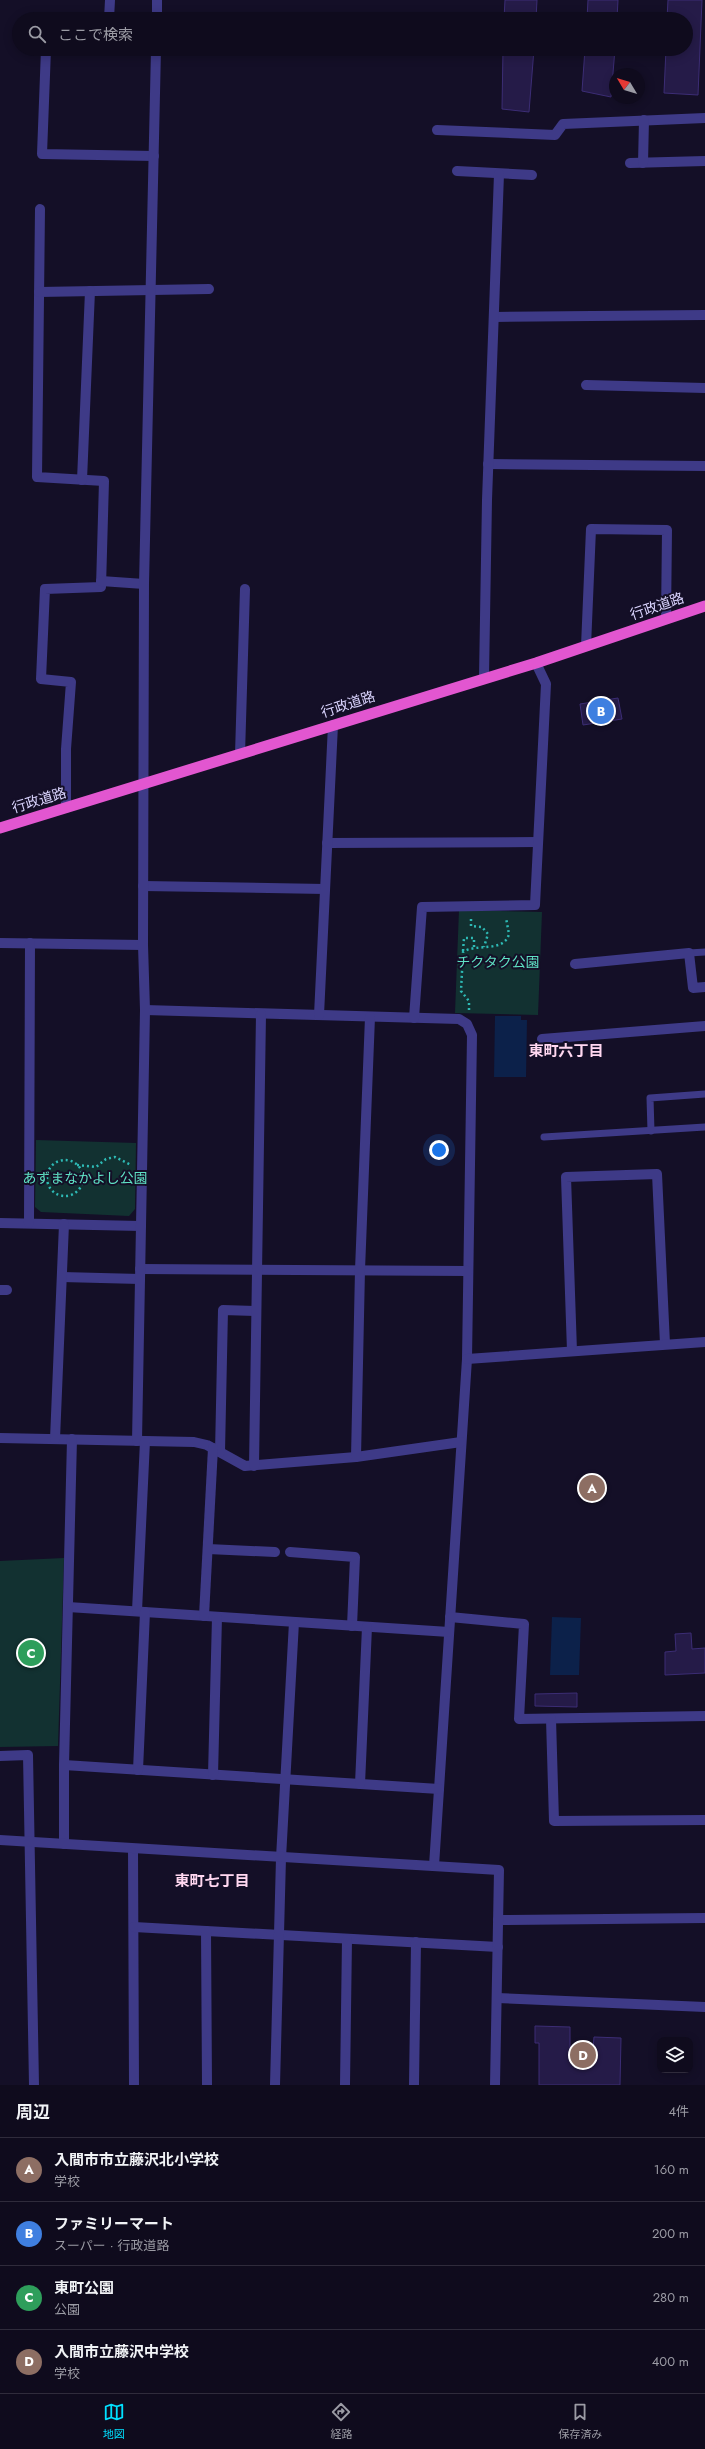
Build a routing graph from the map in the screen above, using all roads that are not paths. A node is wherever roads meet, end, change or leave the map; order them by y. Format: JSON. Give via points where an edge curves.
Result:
{"nodes":[{"id":1,"x":110,"y":0,"type":"edge"},
{"id":2,"x":157,"y":0,"type":"edge"},
{"id":3,"x":110,"y":12,"type":"edge"},
{"id":4,"x":157,"y":12,"type":"edge"},
{"id":5,"x":46,"y":56,"type":"edge"},
{"id":6,"x":156,"y":56,"type":"edge"},
{"id":7,"x":705,"y":118,"type":"edge"},
{"id":8,"x":644,"y":120,"type":"junction"},
{"id":9,"x":437,"y":130,"type":"dead end"},
{"id":10,"x":154,"y":156,"type":"junction"},
{"id":11,"x":705,"y":160,"type":"edge"},
{"id":12,"x":630,"y":163,"type":"dead end"},
{"id":13,"x":643,"y":163,"type":"junction"},
{"id":14,"x":457,"y":171,"type":"dead end"},
{"id":15,"x":499,"y":174,"type":"junction"},
{"id":16,"x":532,"y":175,"type":"dead end"},
{"id":17,"x":40,"y":209,"type":"dead end"},
{"id":18,"x":209,"y":289,"type":"dead end"},
{"id":19,"x":150,"y":290,"type":"junction"},
{"id":20,"x":90,"y":291,"type":"junction"},
{"id":21,"x":39,"y":292,"type":"junction"},
{"id":22,"x":705,"y":315,"type":"edge"},
{"id":23,"x":494,"y":317,"type":"junction"},
{"id":24,"x":586,"y":385,"type":"dead end"},
{"id":25,"x":705,"y":388,"type":"edge"},
{"id":26,"x":488,"y":464,"type":"junction"},
{"id":27,"x":705,"y":466,"type":"edge"},
{"id":28,"x":82,"y":480,"type":"junction"},
{"id":29,"x":101,"y":581,"type":"junction"},
{"id":30,"x":144,"y":584,"type":"junction"},
{"id":31,"x":246,"y":589,"type":"dead end"},
{"id":32,"x":705,"y":606,"type":"edge"},
{"id":33,"x":666,"y":619,"type":"junction"},
{"id":34,"x":586,"y":646,"type":"junction"},
{"id":35,"x":536,"y":662,"type":"junction"},
{"id":36,"x":484,"y":677,"type":"junction"},
{"id":37,"x":333,"y":725,"type":"junction"},
{"id":38,"x":240,"y":754,"type":"junction"},
{"id":39,"x":144,"y":784,"type":"junction"},
{"id":40,"x":66,"y":808,"type":"junction"},
{"id":41,"x":0,"y":828,"type":"edge"},
{"id":42,"x":538,"y":842,"type":"junction"},
{"id":43,"x":327,"y":843,"type":"junction"},
{"id":44,"x":143,"y":886,"type":"junction"},
{"id":45,"x":325,"y":889,"type":"junction"},
{"id":46,"x":0,"y":943,"type":"edge"},
{"id":47,"x":30,"y":943,"type":"junction"},
{"id":48,"x":143,"y":945,"type":"junction"},
{"id":49,"x":705,"y":952,"type":"edge"},
{"id":50,"x":689,"y":953,"type":"junction"},
{"id":51,"x":575,"y":964,"type":"dead end"},
{"id":52,"x":705,"y":987,"type":"edge"},
{"id":53,"x":145,"y":1010,"type":"junction"},
{"id":54,"x":261,"y":1014,"type":"junction"},
{"id":55,"x":319,"y":1015,"type":"junction"},
{"id":56,"x":370,"y":1017,"type":"junction"},
{"id":57,"x":414,"y":1018,"type":"junction"},
{"id":58,"x":705,"y":1026,"type":"edge"},
{"id":59,"x":542,"y":1039,"type":"dead end"},
{"id":60,"x":705,"y":1094,"type":"edge"},
{"id":61,"x":705,"y":1127,"type":"edge"},
{"id":62,"x":651,"y":1131,"type":"junction"},
{"id":63,"x":544,"y":1137,"type":"dead end"},
{"id":64,"x":0,"y":1223,"type":"edge"},
{"id":65,"x":29,"y":1223,"type":"junction"},
{"id":66,"x":64,"y":1224,"type":"junction"},
{"id":67,"x":141,"y":1226,"type":"junction"},
{"id":68,"x":255,"y":1270,"type":"junction"},
{"id":69,"x":360,"y":1270,"type":"junction"},
{"id":70,"x":468,"y":1271,"type":"junction"},
{"id":71,"x":140,"y":1274,"type":"junction"},
{"id":72,"x":62,"y":1277,"type":"junction"},
{"id":73,"x":255,"y":1311,"type":"junction"},
{"id":74,"x":705,"y":1342,"type":"edge"},
{"id":75,"x":665,"y":1344,"type":"junction"},
{"id":76,"x":572,"y":1351,"type":"junction"},
{"id":77,"x":467,"y":1359,"type":"junction"},
{"id":78,"x":0,"y":1438,"type":"edge"},
{"id":79,"x":55,"y":1439,"type":"junction"},
{"id":80,"x":72,"y":1440,"type":"junction"},
{"id":81,"x":141,"y":1441,"type":"junction"},
{"id":82,"x":461,"y":1442,"type":"junction"},
{"id":83,"x":217,"y":1450,"type":"junction"},
{"id":84,"x":356,"y":1457,"type":"junction"},
{"id":85,"x":254,"y":1466,"type":"junction"},
{"id":86,"x":208,"y":1549,"type":"junction"},
{"id":87,"x":275,"y":1552,"type":"dead end"},
{"id":88,"x":290,"y":1552,"type":"dead end"},
{"id":89,"x":68,"y":1607,"type":"junction"},
{"id":90,"x":141,"y":1612,"type":"junction"},
{"id":91,"x":204,"y":1616,"type":"junction"},
{"id":92,"x":217,"y":1616,"type":"junction"},
{"id":93,"x":450,"y":1617,"type":"junction"},
{"id":94,"x":294,"y":1622,"type":"junction"},
{"id":95,"x":352,"y":1626,"type":"junction"},
{"id":96,"x":367,"y":1627,"type":"junction"},
{"id":97,"x":449,"y":1632,"type":"junction"},
{"id":98,"x":705,"y":1716,"type":"edge"},
{"id":99,"x":551,"y":1719,"type":"junction"},
{"id":100,"x":0,"y":1756,"type":"edge"},
{"id":101,"x":64,"y":1765,"type":"junction"},
{"id":102,"x":138,"y":1770,"type":"junction"},
{"id":103,"x":213,"y":1775,"type":"junction"},
{"id":104,"x":286,"y":1779,"type":"junction"},
{"id":105,"x":360,"y":1784,"type":"junction"},
{"id":106,"x":439,"y":1789,"type":"junction"},
{"id":107,"x":705,"y":1820,"type":"edge"},
{"id":108,"x":0,"y":1840,"type":"edge"},
{"id":109,"x":31,"y":1842,"type":"junction"},
{"id":110,"x":64,"y":1844,"type":"junction"},
{"id":111,"x":133,"y":1849,"type":"junction"},
{"id":112,"x":281,"y":1858,"type":"junction"},
{"id":113,"x":434,"y":1866,"type":"junction"},
{"id":114,"x":705,"y":1918,"type":"edge"},
{"id":115,"x":498,"y":1920,"type":"junction"},
{"id":116,"x":134,"y":1927,"type":"junction"},
{"id":117,"x":206,"y":1931,"type":"junction"},
{"id":118,"x":280,"y":1935,"type":"junction"},
{"id":119,"x":347,"y":1938,"type":"junction"},
{"id":120,"x":416,"y":1942,"type":"junction"},
{"id":121,"x":498,"y":1947,"type":"junction"},
{"id":122,"x":497,"y":1998,"type":"junction"},
{"id":123,"x":705,"y":2007,"type":"edge"},
{"id":124,"x":34,"y":2085,"type":"edge"},
{"id":125,"x":134,"y":2085,"type":"edge"},
{"id":126,"x":207,"y":2085,"type":"edge"},
{"id":127,"x":275,"y":2085,"type":"edge"},
{"id":128,"x":345,"y":2085,"type":"edge"},
{"id":129,"x":414,"y":2085,"type":"edge"},
{"id":130,"x":495,"y":2085,"type":"edge"}],
"edges":[{"from":1,"to":3,"type":"street"},
{"from":2,"to":4,"type":"street"},
{"from":5,"to":10,"type":"street","via":[[42,154]]},
{"from":6,"to":10,"type":"street"},
{"from":7,"to":8,"type":"street"},
{"from":8,"to":9,"type":"street","via":[[563,124],[555,135]]},
{"from":8,"to":13,"type":"street"},
{"from":10,"to":19,"type":"street"},
{"from":11,"to":13,"type":"street"},
{"from":12,"to":13,"type":"street"},
{"from":14,"to":15,"type":"street"},
{"from":15,"to":16,"type":"street"},
{"from":15,"to":23,"type":"street"},
{"from":17,"to":21,"type":"street"},
{"from":18,"to":19,"type":"street"},
{"from":19,"to":20,"type":"street"},
{"from":19,"to":30,"type":"street"},
{"from":20,"to":21,"type":"street"},
{"from":20,"to":28,"type":"street"},
{"from":21,"to":28,"type":"street","via":[[37,477]]},
{"from":22,"to":23,"type":"street"},
{"from":23,"to":26,"type":"street"},
{"from":24,"to":25,"type":"street"},
{"from":26,"to":27,"type":"street"},
{"from":26,"to":36,"type":"street"},
{"from":28,"to":29,"type":"street","via":[[104,481]]},
{"from":29,"to":30,"type":"street"},
{"from":29,"to":40,"type":"street","via":[[101,587],[44,590],[41,679],[71,682],[66,749]]},
{"from":30,"to":39,"type":"street"},
{"from":31,"to":38,"type":"street"},
{"from":32,"to":33,"type":"highway","name":"行政道路"},
{"from":33,"to":34,"type":"highway","name":"行政道路"},
{"from":33,"to":34,"type":"street","via":[[667,530],[591,529]]},
{"from":34,"to":35,"type":"highway","name":"行政道路"},
{"from":35,"to":36,"type":"highway","name":"行政道路"},
{"from":35,"to":42,"type":"street","via":[[546,684]]},
{"from":36,"to":37,"type":"highway","name":"行政道路"},
{"from":37,"to":38,"type":"highway","name":"行政道路"},
{"from":37,"to":43,"type":"street"},
{"from":38,"to":39,"type":"highway","name":"行政道路"},
{"from":39,"to":40,"type":"highway","name":"行政道路"},
{"from":39,"to":44,"type":"street"},
{"from":40,"to":41,"type":"highway","name":"行政道路"},
{"from":42,"to":43,"type":"street"},
{"from":42,"to":57,"type":"street","via":[[535,905],[422,907]]},
{"from":43,"to":45,"type":"street"},
{"from":44,"to":45,"type":"street"},
{"from":44,"to":48,"type":"street"},
{"from":45,"to":55,"type":"street"},
{"from":46,"to":47,"type":"street"},
{"from":47,"to":48,"type":"street"},
{"from":47,"to":65,"type":"street"},
{"from":48,"to":53,"type":"street"},
{"from":49,"to":50,"type":"lane"},
{"from":50,"to":51,"type":"street"},
{"from":50,"to":52,"type":"street","via":[[693,988]]},
{"from":53,"to":54,"type":"street"},
{"from":53,"to":67,"type":"street"},
{"from":54,"to":55,"type":"street"},
{"from":54,"to":68,"type":"street"},
{"from":55,"to":56,"type":"street"},
{"from":56,"to":57,"type":"street"},
{"from":56,"to":69,"type":"street"},
{"from":57,"to":70,"type":"street","via":[[459,1019],[467,1024],[472,1035]]},
{"from":58,"to":59,"type":"street"},
{"from":60,"to":62,"type":"lane","via":[[650,1098]]},
{"from":61,"to":62,"type":"lane"},
{"from":62,"to":63,"type":"lane"},
{"from":64,"to":65,"type":"street"},
{"from":65,"to":66,"type":"street"},
{"from":66,"to":67,"type":"street"},
{"from":66,"to":72,"type":"street"},
{"from":67,"to":71,"type":"street"},
{"from":68,"to":69,"type":"street"},
{"from":68,"to":71,"type":"street"},
{"from":68,"to":73,"type":"street"},
{"from":69,"to":70,"type":"street"},
{"from":69,"to":84,"type":"street"},
{"from":70,"to":77,"type":"street"},
{"from":71,"to":72,"type":"street"},
{"from":71,"to":81,"type":"street"},
{"from":72,"to":79,"type":"street"},
{"from":73,"to":83,"type":"street","via":[[223,1310]]},
{"from":73,"to":85,"type":"street"},
{"from":74,"to":75,"type":"street"},
{"from":75,"to":76,"type":"street"},
{"from":75,"to":76,"type":"street","via":[[657,1174],[566,1177]]},
{"from":76,"to":77,"type":"street"},
{"from":77,"to":82,"type":"street"},
{"from":78,"to":79,"type":"street"},
{"from":79,"to":80,"type":"street"},
{"from":80,"to":81,"type":"street"},
{"from":80,"to":89,"type":"street"},
{"from":81,"to":83,"type":"street","via":[[194,1442]]},
{"from":81,"to":90,"type":"street"},
{"from":82,"to":84,"type":"street"},
{"from":82,"to":93,"type":"street"},
{"from":83,"to":85,"type":"street","via":[[245,1466]]},
{"from":83,"to":86,"type":"street"},
{"from":84,"to":85,"type":"street"},
{"from":86,"to":87,"type":"street"},
{"from":86,"to":91,"type":"street"},
{"from":88,"to":95,"type":"street","via":[[356,1557]]},
{"from":89,"to":90,"type":"street"},
{"from":89,"to":101,"type":"street"},
{"from":90,"to":91,"type":"street"},
{"from":90,"to":102,"type":"street"},
{"from":91,"to":92,"type":"street"},
{"from":92,"to":94,"type":"street"},
{"from":92,"to":103,"type":"street"},
{"from":93,"to":97,"type":"street"},
{"from":93,"to":99,"type":"street","via":[[524,1624],[519,1719]]},
{"from":94,"to":95,"type":"street"},
{"from":94,"to":104,"type":"street"},
{"from":95,"to":96,"type":"street"},
{"from":96,"to":97,"type":"street"},
{"from":96,"to":105,"type":"street"},
{"from":97,"to":106,"type":"street"},
{"from":98,"to":99,"type":"street"},
{"from":99,"to":107,"type":"street","via":[[554,1821]]},
{"from":100,"to":109,"type":"street","via":[[28,1755]]},
{"from":101,"to":102,"type":"street"},
{"from":101,"to":110,"type":"street"},
{"from":102,"to":103,"type":"street"},
{"from":103,"to":104,"type":"street"},
{"from":104,"to":105,"type":"street"},
{"from":104,"to":112,"type":"street"},
{"from":105,"to":106,"type":"street"},
{"from":106,"to":113,"type":"street"},
{"from":108,"to":109,"type":"street"},
{"from":109,"to":110,"type":"street"},
{"from":109,"to":124,"type":"street"},
{"from":110,"to":111,"type":"street"},
{"from":111,"to":112,"type":"street"},
{"from":111,"to":116,"type":"street"},
{"from":112,"to":113,"type":"street"},
{"from":112,"to":118,"type":"street"},
{"from":113,"to":115,"type":"street","via":[[499,1870]]},
{"from":114,"to":115,"type":"street"},
{"from":115,"to":121,"type":"street"},
{"from":116,"to":117,"type":"street"},
{"from":116,"to":125,"type":"street"},
{"from":117,"to":118,"type":"street"},
{"from":117,"to":126,"type":"street"},
{"from":118,"to":119,"type":"street"},
{"from":118,"to":127,"type":"street"},
{"from":119,"to":120,"type":"street"},
{"from":119,"to":128,"type":"street"},
{"from":120,"to":121,"type":"street"},
{"from":120,"to":129,"type":"street"},
{"from":121,"to":122,"type":"street"},
{"from":122,"to":123,"type":"street"},
{"from":122,"to":130,"type":"street"}]}
